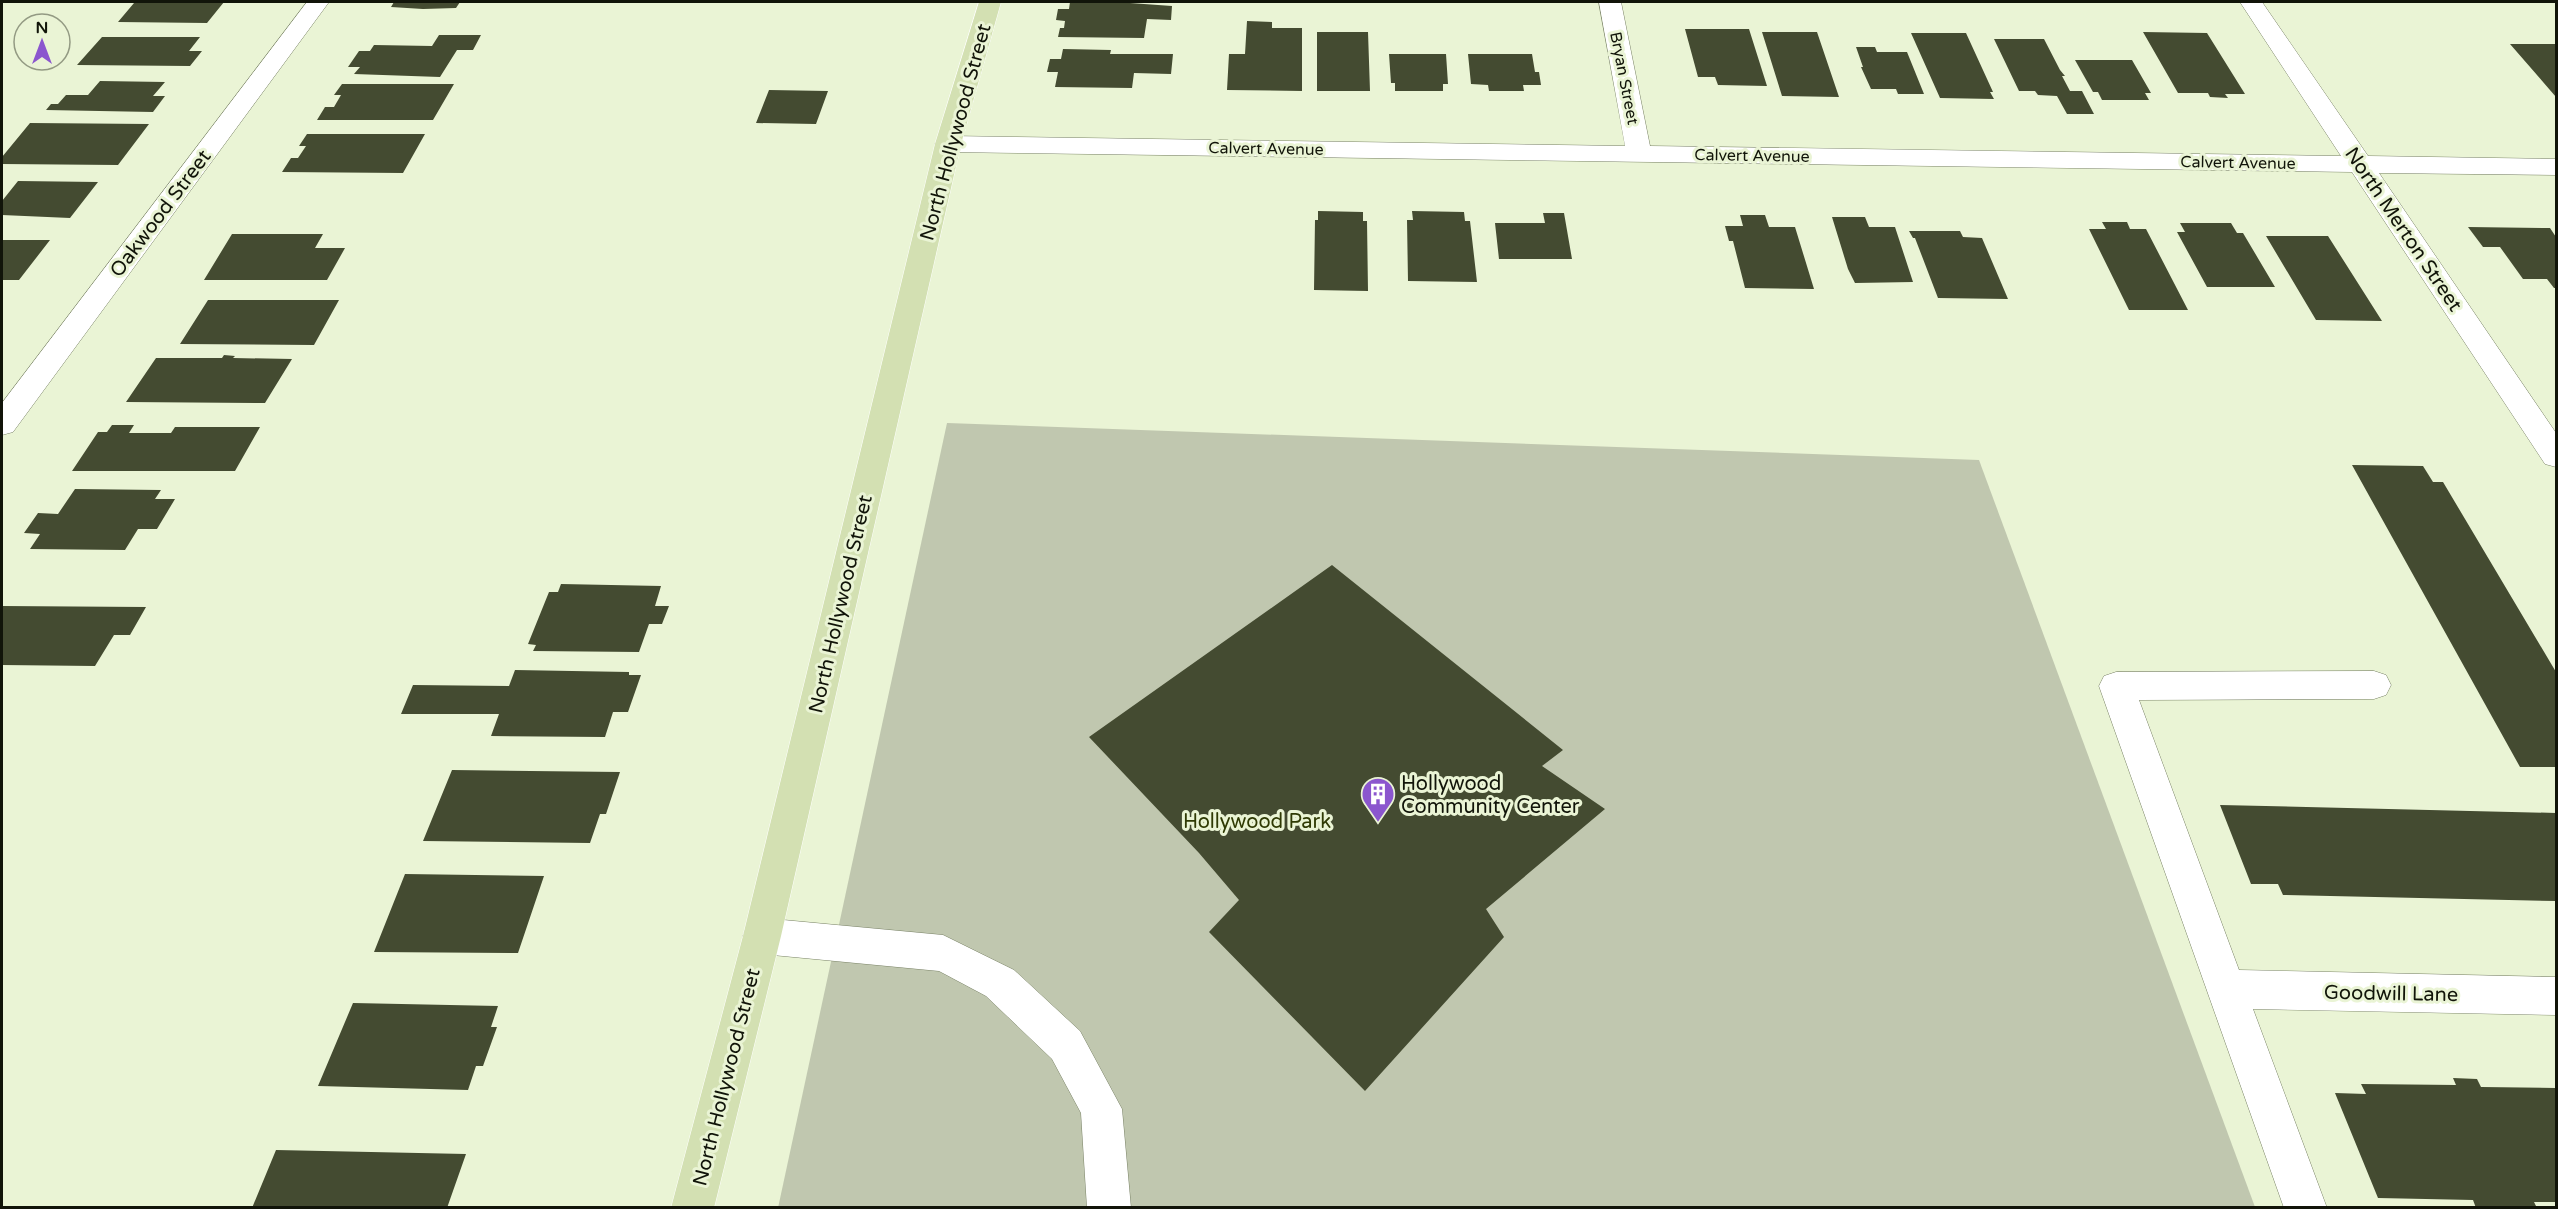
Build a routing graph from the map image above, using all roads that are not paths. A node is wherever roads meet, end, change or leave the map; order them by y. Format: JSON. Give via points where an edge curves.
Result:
{"nodes":[{"id":1,"x":318,"y":2,"type":"edge"},
{"id":2,"x":990,"y":2,"type":"edge"},
{"id":3,"x":1610,"y":2,"type":"edge"},
{"id":4,"x":2251,"y":2,"type":"edge"},
{"id":5,"x":948,"y":144,"type":"junction"},
{"id":6,"x":1639,"y":154,"type":"junction"},
{"id":7,"x":2360,"y":164,"type":"junction"},
{"id":8,"x":2556,"y":167,"type":"edge"},
{"id":9,"x":2,"y":424,"type":"edge"},
{"id":10,"x":2556,"y":456,"type":"edge"},
{"id":11,"x":2374,"y":685,"type":"dead end"},
{"id":12,"x":762,"y":936,"type":"junction"},
{"id":13,"x":2226,"y":989,"type":"junction"},
{"id":14,"x":2556,"y":996,"type":"edge"},
{"id":15,"x":692,"y":1208,"type":"edge"},
{"id":16,"x":1109,"y":1208,"type":"edge"},
{"id":17,"x":2306,"y":1208,"type":"edge"}],
"edges":[{"from":1,"to":9,"type":"street","name":"Oakwood Street"},
{"from":2,"to":5,"type":"main road","name":"North Hollywood Street"},
{"from":3,"to":6,"type":"street","name":"Bryan Street"},
{"from":4,"to":7,"type":"street","name":"North Merton Street"},
{"from":5,"to":6,"type":"street","name":"Calvert Avenue"},
{"from":5,"to":12,"type":"main road","name":"North Hollywood Street"},
{"from":6,"to":7,"type":"street","name":"Calvert Avenue"},
{"from":7,"to":8,"type":"street","name":"Calvert Avenue"},
{"from":7,"to":10,"type":"street","name":"North Merton Street"},
{"from":11,"to":13,"type":"street","via":[[2116,686]]},
{"from":12,"to":15,"type":"main road","name":"North Hollywood Street"},
{"from":12,"to":16,"type":"street","via":[[943,953],[1000,982],[1066,1045],[1101,1109]]},
{"from":13,"to":14,"type":"street","name":"Goodwill Lane"},
{"from":13,"to":17,"type":"street"}]}
